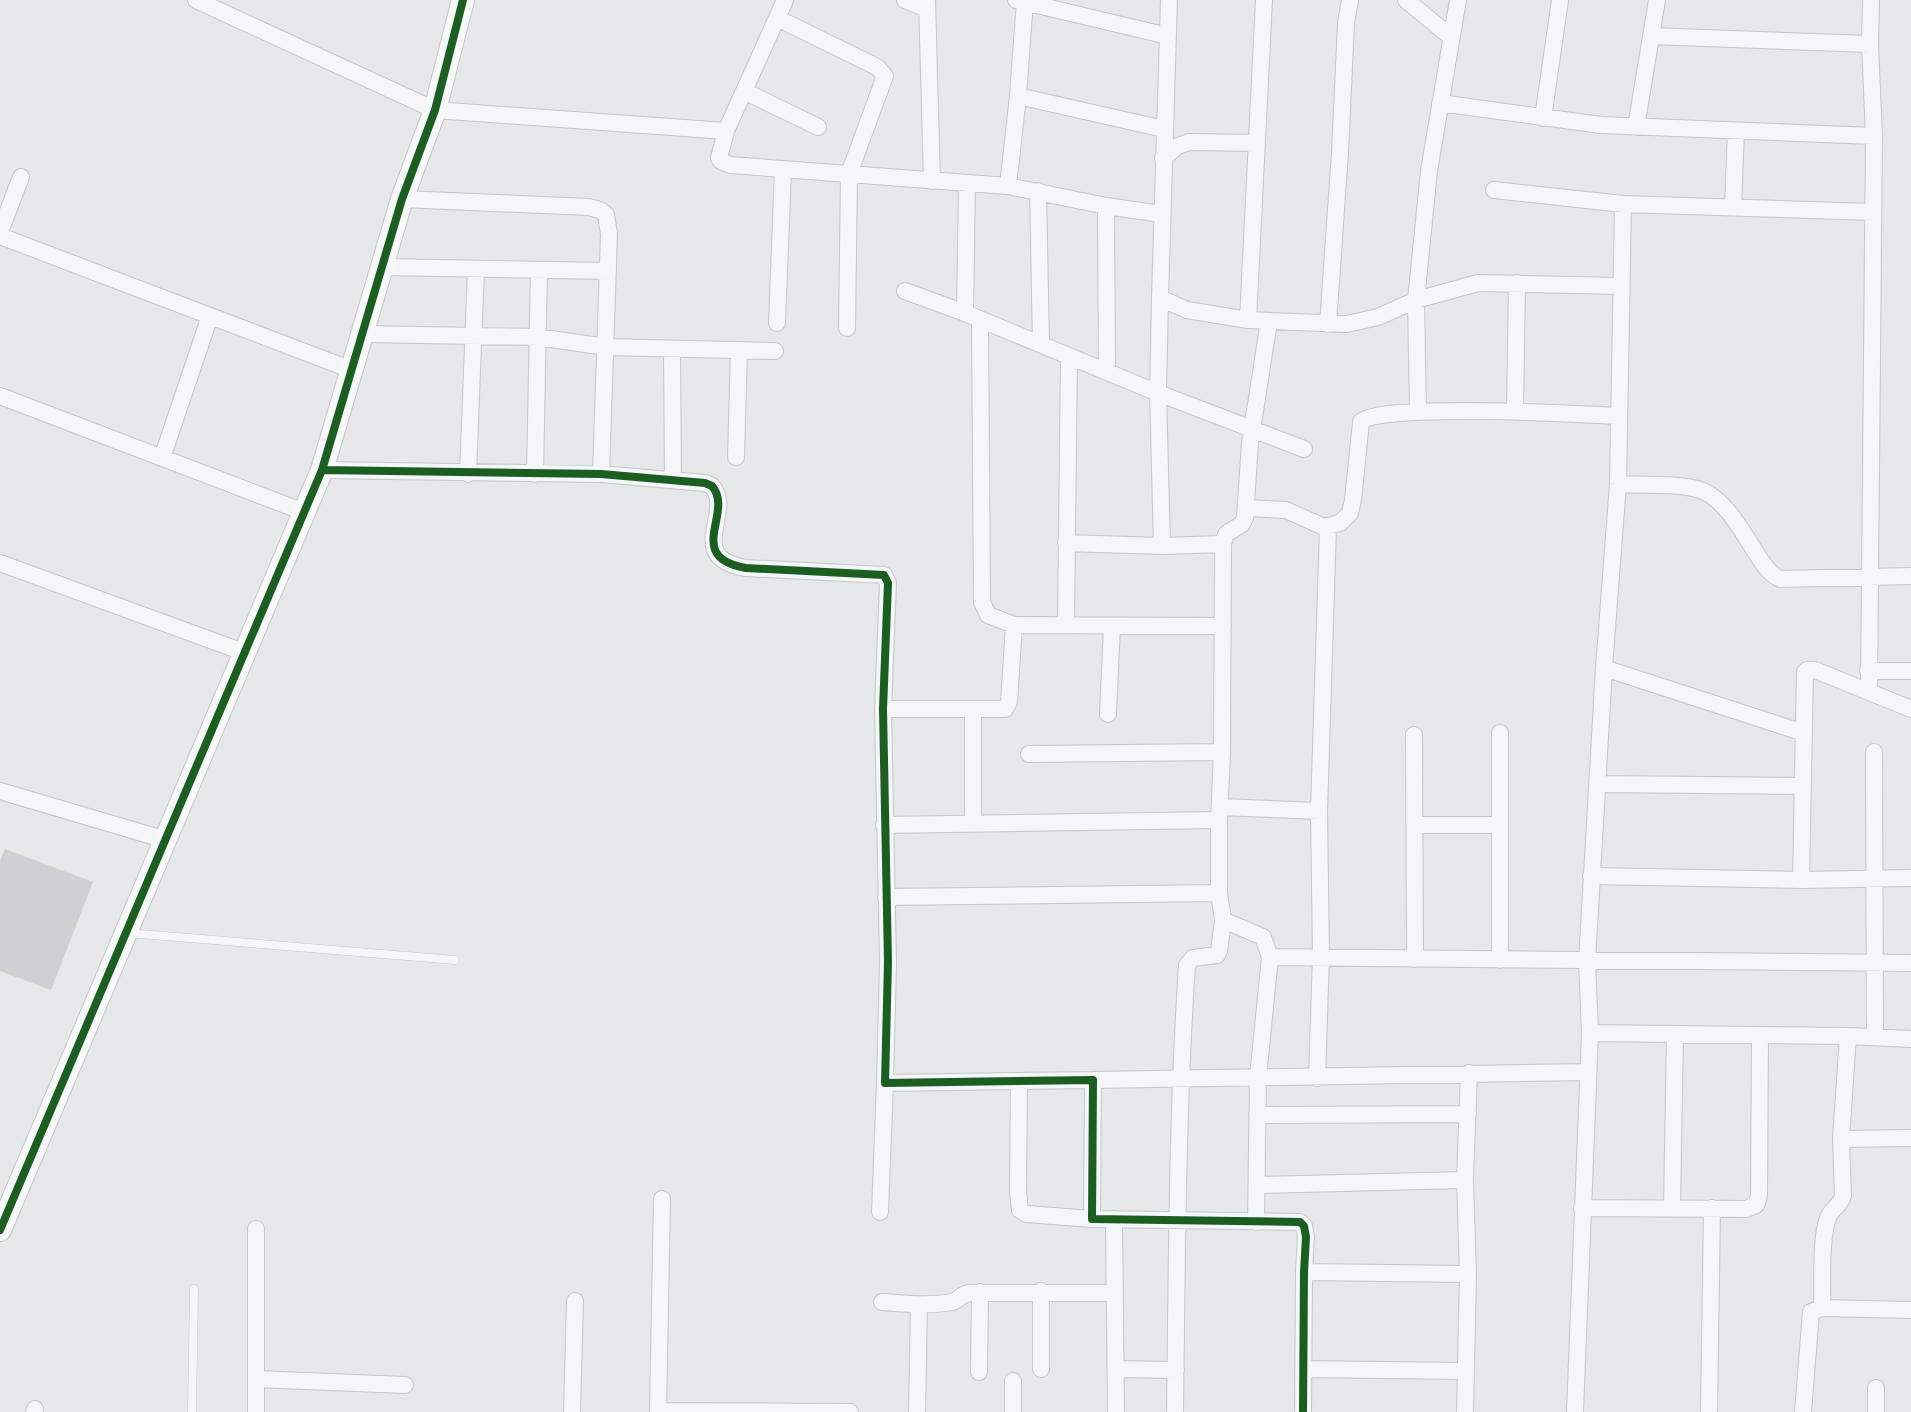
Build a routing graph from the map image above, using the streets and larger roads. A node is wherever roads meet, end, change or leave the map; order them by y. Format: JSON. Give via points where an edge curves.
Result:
{"nodes":[{"id":1,"x":196,"y":0,"type":"edge"},
{"id":2,"x":463,"y":0,"type":"edge"},
{"id":3,"x":785,"y":0,"type":"edge"},
{"id":4,"x":905,"y":0,"type":"edge"},
{"id":5,"x":1022,"y":0,"type":"edge"},
{"id":6,"x":1169,"y":0,"type":"edge"},
{"id":7,"x":1264,"y":0,"type":"edge"},
{"id":8,"x":1350,"y":0,"type":"edge"},
{"id":9,"x":1406,"y":0,"type":"edge"},
{"id":10,"x":1458,"y":0,"type":"edge"},
{"id":11,"x":1560,"y":0,"type":"edge"},
{"id":12,"x":1657,"y":0,"type":"edge"},
{"id":13,"x":1872,"y":0,"type":"edge"},
{"id":14,"x":927,"y":5,"type":"edge"},
{"id":15,"x":777,"y":18,"type":"junction"},
{"id":16,"x":1168,"y":36,"type":"junction"},
{"id":17,"x":1651,"y":36,"type":"junction"},
{"id":18,"x":1451,"y":37,"type":"junction"},
{"id":19,"x":1870,"y":44,"type":"junction"},
{"id":20,"x":744,"y":91,"type":"junction"},
{"id":21,"x":1018,"y":96,"type":"junction"},
{"id":22,"x":1440,"y":103,"type":"junction"},
{"id":23,"x":434,"y":110,"type":"junction"},
{"id":24,"x":1543,"y":118,"type":"junction"},
{"id":25,"x":818,"y":127,"type":"dead end"},
{"id":26,"x":1636,"y":127,"type":"junction"},
{"id":27,"x":1164,"y":129,"type":"junction"},
{"id":28,"x":726,"y":131,"type":"junction"},
{"id":29,"x":1736,"y":131,"type":"junction"},
{"id":30,"x":1874,"y":136,"type":"junction"},
{"id":31,"x":1257,"y":143,"type":"junction"},
{"id":32,"x":1163,"y":158,"type":"junction"},
{"id":33,"x":783,"y":170,"type":"junction"},
{"id":34,"x":849,"y":174,"type":"junction"},
{"id":35,"x":21,"y":177,"type":"dead end"},
{"id":36,"x":932,"y":182,"type":"junction"},
{"id":37,"x":967,"y":184,"type":"junction"},
{"id":38,"x":1008,"y":186,"type":"junction"},
{"id":39,"x":1494,"y":190,"type":"dead end"},
{"id":40,"x":1038,"y":191,"type":"junction"},
{"id":41,"x":402,"y":199,"type":"junction"},
{"id":42,"x":1623,"y":204,"type":"junction"},
{"id":43,"x":1106,"y":206,"type":"junction"},
{"id":44,"x":1733,"y":208,"type":"junction"},
{"id":45,"x":1873,"y":212,"type":"junction"},
{"id":46,"x":1161,"y":214,"type":"junction"},
{"id":47,"x":0,"y":232,"type":"edge"},
{"id":48,"x":0,"y":236,"type":"edge"},
{"id":49,"x":382,"y":267,"type":"junction"},
{"id":50,"x":476,"y":269,"type":"junction"},
{"id":51,"x":539,"y":270,"type":"junction"},
{"id":52,"x":608,"y":271,"type":"junction"},
{"id":53,"x":1517,"y":283,"type":"junction"},
{"id":54,"x":1621,"y":286,"type":"junction"},
{"id":55,"x":905,"y":291,"type":"dead end"},
{"id":56,"x":1160,"y":298,"type":"junction"},
{"id":57,"x":1416,"y":300,"type":"junction"},
{"id":58,"x":964,"y":313,"type":"junction"},
{"id":59,"x":210,"y":316,"type":"junction"},
{"id":60,"x":980,"y":320,"type":"junction"},
{"id":61,"x":1248,"y":320,"type":"junction"},
{"id":62,"x":1269,"y":321,"type":"junction"},
{"id":63,"x":778,"y":323,"type":"dead end"},
{"id":64,"x":1328,"y":324,"type":"junction"},
{"id":65,"x":847,"y":328,"type":"dead end"},
{"id":66,"x":362,"y":334,"type":"junction"},
{"id":67,"x":472,"y":336,"type":"junction"},
{"id":68,"x":537,"y":337,"type":"junction"},
{"id":69,"x":1041,"y":344,"type":"junction"},
{"id":70,"x":606,"y":347,"type":"junction"},
{"id":71,"x":672,"y":349,"type":"junction"},
{"id":72,"x":740,"y":350,"type":"junction"},
{"id":73,"x":775,"y":351,"type":"dead end"},
{"id":74,"x":1069,"y":356,"type":"junction"},
{"id":75,"x":352,"y":370,"type":"junction"},
{"id":76,"x":1107,"y":371,"type":"junction"},
{"id":77,"x":1158,"y":394,"type":"junction"},
{"id":78,"x":0,"y":396,"type":"edge"},
{"id":79,"x":1515,"y":411,"type":"junction"},
{"id":80,"x":1418,"y":412,"type":"junction"},
{"id":81,"x":1618,"y":416,"type":"junction"},
{"id":82,"x":1252,"y":429,"type":"junction"},
{"id":83,"x":1304,"y":449,"type":"dead end"},
{"id":84,"x":736,"y":457,"type":"dead end"},
{"id":85,"x":162,"y":458,"type":"junction"},
{"id":86,"x":322,"y":470,"type":"junction"},
{"id":87,"x":468,"y":474,"type":"junction"},
{"id":88,"x":535,"y":474,"type":"junction"},
{"id":89,"x":601,"y":474,"type":"junction"},
{"id":90,"x":673,"y":480,"type":"junction"},
{"id":91,"x":1618,"y":484,"type":"junction"},
{"id":92,"x":1246,"y":508,"type":"junction"},
{"id":93,"x":304,"y":512,"type":"junction"},
{"id":94,"x":1328,"y":527,"type":"junction"},
{"id":95,"x":1066,"y":543,"type":"junction"},
{"id":96,"x":1223,"y":544,"type":"junction"},
{"id":97,"x":1162,"y":546,"type":"junction"},
{"id":98,"x":0,"y":563,"type":"edge"},
{"id":99,"x":1868,"y":576,"type":"junction"},
{"id":100,"x":1911,"y":576,"type":"edge"},
{"id":101,"x":1066,"y":624,"type":"junction"},
{"id":102,"x":1014,"y":625,"type":"junction"},
{"id":103,"x":1112,"y":626,"type":"junction"},
{"id":104,"x":1222,"y":626,"type":"junction"},
{"id":105,"x":246,"y":652,"type":"junction"},
{"id":106,"x":1604,"y":668,"type":"junction"},
{"id":107,"x":1868,"y":671,"type":"junction"},
{"id":108,"x":1911,"y":671,"type":"edge"},
{"id":109,"x":1869,"y":690,"type":"junction"},
{"id":110,"x":883,"y":709,"type":"junction"},
{"id":111,"x":1911,"y":709,"type":"edge"},
{"id":112,"x":973,"y":710,"type":"junction"},
{"id":113,"x":1108,"y":714,"type":"dead end"},
{"id":114,"x":1500,"y":733,"type":"dead end"},
{"id":115,"x":1804,"y":733,"type":"junction"},
{"id":116,"x":1414,"y":735,"type":"dead end"},
{"id":117,"x":1222,"y":752,"type":"junction"},
{"id":118,"x":1874,"y":752,"type":"dead end"},
{"id":119,"x":1029,"y":754,"type":"dead end"},
{"id":120,"x":1598,"y":784,"type":"junction"},
{"id":121,"x":1803,"y":786,"type":"junction"},
{"id":122,"x":0,"y":791,"type":"edge"},
{"id":123,"x":1319,"y":811,"type":"junction"},
{"id":124,"x":1219,"y":814,"type":"junction"},
{"id":125,"x":973,"y":823,"type":"junction"},
{"id":126,"x":884,"y":825,"type":"junction"},
{"id":127,"x":1414,"y":825,"type":"junction"},
{"id":128,"x":1500,"y":825,"type":"junction"},
{"id":129,"x":166,"y":840,"type":"junction"},
{"id":130,"x":1591,"y":876,"type":"junction"},
{"id":131,"x":1911,"y":878,"type":"edge"},
{"id":132,"x":1801,"y":880,"type":"junction"},
{"id":133,"x":1875,"y":880,"type":"junction"},
{"id":134,"x":1218,"y":893,"type":"junction"},
{"id":135,"x":886,"y":897,"type":"junction"},
{"id":136,"x":1222,"y":920,"type":"junction"},
{"id":137,"x":1321,"y":956,"type":"junction"},
{"id":138,"x":1270,"y":957,"type":"junction"},
{"id":139,"x":1415,"y":959,"type":"junction"},
{"id":140,"x":1500,"y":960,"type":"junction"},
{"id":141,"x":1587,"y":960,"type":"junction"},
{"id":142,"x":1875,"y":962,"type":"junction"},
{"id":143,"x":1911,"y":963,"type":"edge"},
{"id":144,"x":1590,"y":1033,"type":"junction"},
{"id":145,"x":1675,"y":1034,"type":"junction"},
{"id":146,"x":1760,"y":1035,"type":"junction"},
{"id":147,"x":1848,"y":1036,"type":"junction"},
{"id":148,"x":1875,"y":1037,"type":"junction"},
{"id":149,"x":1911,"y":1040,"type":"edge"},
{"id":150,"x":1588,"y":1072,"type":"junction"},
{"id":151,"x":1470,"y":1073,"type":"junction"},
{"id":152,"x":1258,"y":1077,"type":"junction"},
{"id":153,"x":1180,"y":1078,"type":"junction"},
{"id":154,"x":1317,"y":1078,"type":"junction"},
{"id":155,"x":1093,"y":1080,"type":"junction"},
{"id":156,"x":1020,"y":1081,"type":"junction"},
{"id":157,"x":884,"y":1083,"type":"junction"},
{"id":158,"x":1468,"y":1114,"type":"junction"},
{"id":159,"x":1256,"y":1115,"type":"junction"},
{"id":160,"x":1911,"y":1138,"type":"edge"},
{"id":161,"x":1841,"y":1139,"type":"junction"},
{"id":162,"x":1465,"y":1180,"type":"junction"},
{"id":163,"x":1257,"y":1185,"type":"junction"},
{"id":164,"x":662,"y":1198,"type":"dead end"},
{"id":165,"x":1582,"y":1208,"type":"junction"},
{"id":166,"x":1672,"y":1208,"type":"junction"},
{"id":167,"x":1712,"y":1208,"type":"junction"},
{"id":168,"x":880,"y":1212,"type":"dead end"},
{"id":169,"x":1092,"y":1218,"type":"junction"},
{"id":170,"x":1114,"y":1218,"type":"junction"},
{"id":171,"x":1176,"y":1221,"type":"junction"},
{"id":172,"x":1256,"y":1222,"type":"junction"},
{"id":173,"x":256,"y":1229,"type":"dead end"},
{"id":174,"x":0,"y":1230,"type":"edge"},
{"id":175,"x":1304,"y":1272,"type":"junction"},
{"id":176,"x":1468,"y":1274,"type":"junction"},
{"id":177,"x":1041,"y":1291,"type":"junction"},
{"id":178,"x":980,"y":1292,"type":"junction"},
{"id":179,"x":1114,"y":1293,"type":"junction"},
{"id":180,"x":575,"y":1301,"type":"dead end"},
{"id":181,"x":882,"y":1302,"type":"dead end"},
{"id":182,"x":920,"y":1305,"type":"junction"},
{"id":183,"x":1822,"y":1308,"type":"junction"},
{"id":184,"x":1911,"y":1310,"type":"edge"},
{"id":185,"x":1041,"y":1369,"type":"dead end"},
{"id":186,"x":1116,"y":1369,"type":"junction"},
{"id":187,"x":1303,"y":1369,"type":"junction"},
{"id":188,"x":1176,"y":1370,"type":"junction"},
{"id":189,"x":1465,"y":1371,"type":"junction"},
{"id":190,"x":979,"y":1372,"type":"dead end"},
{"id":191,"x":256,"y":1379,"type":"junction"},
{"id":192,"x":1013,"y":1381,"type":"dead end"},
{"id":193,"x":405,"y":1385,"type":"dead end"},
{"id":194,"x":1876,"y":1388,"type":"dead end"},
{"id":195,"x":658,"y":1411,"type":"edge"},
{"id":196,"x":256,"y":1412,"type":"edge"},
{"id":197,"x":572,"y":1412,"type":"edge"},
{"id":198,"x":840,"y":1412,"type":"edge"},
{"id":199,"x":850,"y":1412,"type":"edge"},
{"id":200,"x":917,"y":1412,"type":"edge"},
{"id":201,"x":1013,"y":1412,"type":"edge"},
{"id":202,"x":1116,"y":1412,"type":"edge"},
{"id":203,"x":1175,"y":1412,"type":"edge"},
{"id":204,"x":1303,"y":1412,"type":"edge"},
{"id":205,"x":1465,"y":1412,"type":"edge"},
{"id":206,"x":1575,"y":1412,"type":"edge"},
{"id":207,"x":1709,"y":1412,"type":"edge"},
{"id":208,"x":1803,"y":1412,"type":"edge"},
{"id":209,"x":1876,"y":1412,"type":"edge"}],
"edges":[{"from":1,"to":23,"type":"street"},
{"from":2,"to":23,"type":"street"},
{"from":3,"to":15,"type":"street"},
{"from":4,"to":14,"type":"street"},
{"from":5,"to":16,"type":"street"},
{"from":5,"to":21,"type":"street"},
{"from":6,"to":16,"type":"street"},
{"from":7,"to":31,"type":"street"},
{"from":8,"to":64,"type":"street"},
{"from":9,"to":18,"type":"street"},
{"from":10,"to":18,"type":"street"},
{"from":11,"to":24,"type":"street"},
{"from":12,"to":17,"type":"street"},
{"from":13,"to":19,"type":"street"},
{"from":14,"to":36,"type":"street"},
{"from":15,"to":20,"type":"street"},
{"from":15,"to":34,"type":"street","via":[[883,72],[882,84]]},
{"from":16,"to":27,"type":"street"},
{"from":17,"to":19,"type":"street"},
{"from":17,"to":26,"type":"street"},
{"from":18,"to":22,"type":"street"},
{"from":19,"to":30,"type":"street"},
{"from":20,"to":25,"type":"street"},
{"from":20,"to":28,"type":"street"},
{"from":21,"to":27,"type":"street"},
{"from":21,"to":38,"type":"street"},
{"from":22,"to":24,"type":"street"},
{"from":22,"to":57,"type":"street","via":[[1429,171]]},
{"from":23,"to":28,"type":"street"},
{"from":23,"to":41,"type":"street"},
{"from":24,"to":26,"type":"street"},
{"from":26,"to":29,"type":"street"},
{"from":27,"to":32,"type":"street"},
{"from":28,"to":33,"type":"street","via":[[720,148],[721,161],[730,165]]},
{"from":29,"to":30,"type":"street"},
{"from":29,"to":44,"type":"street"},
{"from":30,"to":45,"type":"street"},
{"from":31,"to":32,"type":"street","via":[[1189,142]]},
{"from":31,"to":61,"type":"street"},
{"from":32,"to":46,"type":"street"},
{"from":33,"to":34,"type":"street"},
{"from":33,"to":63,"type":"street"},
{"from":34,"to":36,"type":"street"},
{"from":34,"to":65,"type":"street"},
{"from":35,"to":47,"type":"street"},
{"from":36,"to":37,"type":"street"},
{"from":37,"to":38,"type":"street"},
{"from":37,"to":58,"type":"street"},
{"from":38,"to":40,"type":"street"},
{"from":39,"to":42,"type":"street"},
{"from":40,"to":43,"type":"street"},
{"from":40,"to":69,"type":"street"},
{"from":41,"to":49,"type":"street"},
{"from":41,"to":52,"type":"street","via":[[541,203],[600,210],[606,215],[608,224]]},
{"from":42,"to":44,"type":"street"},
{"from":42,"to":54,"type":"street"},
{"from":43,"to":46,"type":"street"},
{"from":43,"to":76,"type":"street"},
{"from":44,"to":45,"type":"street"},
{"from":45,"to":99,"type":"street"},
{"from":46,"to":56,"type":"street"},
{"from":48,"to":59,"type":"street"},
{"from":49,"to":50,"type":"street"},
{"from":49,"to":66,"type":"street"},
{"from":50,"to":51,"type":"street"},
{"from":50,"to":67,"type":"street"},
{"from":51,"to":52,"type":"street"},
{"from":51,"to":68,"type":"street"},
{"from":52,"to":70,"type":"street"},
{"from":53,"to":54,"type":"street"},
{"from":53,"to":57,"type":"street","via":[[1478,283]]},
{"from":53,"to":79,"type":"street"},
{"from":54,"to":81,"type":"street"},
{"from":55,"to":58,"type":"street"},
{"from":56,"to":61,"type":"street","via":[[1187,310]]},
{"from":56,"to":77,"type":"street"},
{"from":57,"to":64,"type":"street","via":[[1378,317],[1347,324]]},
{"from":57,"to":80,"type":"street"},
{"from":58,"to":60,"type":"street"},
{"from":59,"to":75,"type":"street"},
{"from":59,"to":85,"type":"street"},
{"from":60,"to":69,"type":"street"},
{"from":60,"to":102,"type":"street","via":[[982,602],[988,615]]},
{"from":61,"to":62,"type":"street"},
{"from":62,"to":64,"type":"street"},
{"from":62,"to":82,"type":"street"},
{"from":66,"to":67,"type":"street"},
{"from":66,"to":75,"type":"street"},
{"from":67,"to":68,"type":"street"},
{"from":67,"to":87,"type":"street"},
{"from":68,"to":70,"type":"street"},
{"from":68,"to":88,"type":"street"},
{"from":69,"to":74,"type":"street"},
{"from":70,"to":71,"type":"street"},
{"from":70,"to":89,"type":"street"},
{"from":71,"to":72,"type":"street"},
{"from":71,"to":90,"type":"street"},
{"from":72,"to":73,"type":"street"},
{"from":72,"to":84,"type":"street"},
{"from":74,"to":76,"type":"street"},
{"from":74,"to":95,"type":"street"},
{"from":75,"to":86,"type":"street"},
{"from":76,"to":77,"type":"street"},
{"from":77,"to":82,"type":"street"},
{"from":77,"to":97,"type":"street"},
{"from":78,"to":85,"type":"street"},
{"from":79,"to":80,"type":"street"},
{"from":79,"to":81,"type":"street"},
{"from":80,"to":94,"type":"street","via":[[1369,418],[1361,422],[1350,513],[1340,523]]},
{"from":81,"to":91,"type":"street"},
{"from":82,"to":83,"type":"street"},
{"from":82,"to":92,"type":"street"},
{"from":85,"to":93,"type":"street"},
{"from":86,"to":87,"type":"street"},
{"from":86,"to":93,"type":"street"},
{"from":87,"to":88,"type":"street"},
{"from":88,"to":89,"type":"street"},
{"from":89,"to":90,"type":"street"},
{"from":90,"to":110,"type":"street","via":[[705,484],[714,489],[714,548],[729,565],[881,574],[886,577]]},
{"from":91,"to":99,"type":"street","via":[[1689,488],[1714,498],[1734,520],[1768,570],[1780,580]]},
{"from":91,"to":106,"type":"street"},
{"from":92,"to":94,"type":"street","via":[[1286,510]]},
{"from":92,"to":96,"type":"street","via":[[1245,521],[1226,534]]},
{"from":93,"to":105,"type":"street"},
{"from":94,"to":123,"type":"street"},
{"from":95,"to":97,"type":"street"},
{"from":95,"to":101,"type":"street"},
{"from":96,"to":97,"type":"street"},
{"from":96,"to":104,"type":"street"},
{"from":98,"to":105,"type":"street"},
{"from":99,"to":100,"type":"street"},
{"from":99,"to":107,"type":"street"},
{"from":101,"to":102,"type":"street"},
{"from":101,"to":103,"type":"street"},
{"from":102,"to":112,"type":"street","via":[[1008,706],[1000,710]]},
{"from":103,"to":104,"type":"street"},
{"from":103,"to":113,"type":"street"},
{"from":104,"to":117,"type":"street"},
{"from":105,"to":129,"type":"street"},
{"from":106,"to":115,"type":"street"},
{"from":106,"to":120,"type":"street"},
{"from":107,"to":108,"type":"street"},
{"from":107,"to":109,"type":"street"},
{"from":109,"to":111,"type":"street"},
{"from":109,"to":115,"type":"street","via":[[1807,670],[1804,676]]},
{"from":110,"to":112,"type":"street"},
{"from":110,"to":126,"type":"street"},
{"from":112,"to":125,"type":"street"},
{"from":114,"to":128,"type":"street"},
{"from":115,"to":121,"type":"street"},
{"from":116,"to":127,"type":"street"},
{"from":117,"to":119,"type":"street"},
{"from":117,"to":124,"type":"street"},
{"from":118,"to":133,"type":"street"},
{"from":120,"to":121,"type":"street"},
{"from":120,"to":130,"type":"street"},
{"from":121,"to":132,"type":"street"},
{"from":122,"to":129,"type":"street"},
{"from":123,"to":124,"type":"street"},
{"from":123,"to":137,"type":"street"},
{"from":124,"to":125,"type":"street"},
{"from":124,"to":134,"type":"street"},
{"from":125,"to":126,"type":"street"},
{"from":126,"to":135,"type":"street"},
{"from":127,"to":128,"type":"street"},
{"from":127,"to":139,"type":"street"},
{"from":128,"to":140,"type":"street"},
{"from":129,"to":174,"type":"street"},
{"from":130,"to":132,"type":"street"},
{"from":130,"to":141,"type":"street"},
{"from":131,"to":133,"type":"street"},
{"from":132,"to":133,"type":"street"},
{"from":133,"to":142,"type":"street"},
{"from":134,"to":135,"type":"street"},
{"from":134,"to":136,"type":"street"},
{"from":135,"to":157,"type":"street","via":[[888,962]]},
{"from":136,"to":138,"type":"street","via":[[1263,937]]},
{"from":136,"to":153,"type":"street","via":[[1218,953],[1193,958],[1187,965]]},
{"from":137,"to":138,"type":"street"},
{"from":137,"to":139,"type":"street"},
{"from":137,"to":154,"type":"street"},
{"from":138,"to":152,"type":"street"},
{"from":139,"to":140,"type":"street"},
{"from":140,"to":141,"type":"street"},
{"from":141,"to":142,"type":"street"},
{"from":141,"to":144,"type":"street"},
{"from":142,"to":143,"type":"street"},
{"from":142,"to":148,"type":"street"},
{"from":144,"to":145,"type":"street"},
{"from":144,"to":150,"type":"street"},
{"from":145,"to":146,"type":"street"},
{"from":145,"to":166,"type":"street"},
{"from":146,"to":147,"type":"street"},
{"from":146,"to":167,"type":"street","via":[[1759,1196],[1756,1205],[1746,1210]]},
{"from":147,"to":148,"type":"street"},
{"from":147,"to":161,"type":"street"},
{"from":148,"to":149,"type":"street"},
{"from":150,"to":151,"type":"street"},
{"from":150,"to":165,"type":"street"},
{"from":151,"to":154,"type":"street"},
{"from":151,"to":158,"type":"street"},
{"from":152,"to":153,"type":"street"},
{"from":152,"to":154,"type":"street"},
{"from":152,"to":159,"type":"street"},
{"from":153,"to":155,"type":"street"},
{"from":153,"to":171,"type":"street"},
{"from":155,"to":156,"type":"street"},
{"from":155,"to":169,"type":"street"},
{"from":156,"to":157,"type":"street"},
{"from":156,"to":169,"type":"street","via":[[1020,1210],[1028,1214]]},
{"from":157,"to":168,"type":"street"},
{"from":158,"to":159,"type":"street"},
{"from":158,"to":162,"type":"street"},
{"from":159,"to":163,"type":"street"},
{"from":160,"to":161,"type":"street"},
{"from":161,"to":183,"type":"street","via":[[1843,1196],[1829,1215],[1825,1229]]},
{"from":162,"to":163,"type":"street"},
{"from":162,"to":176,"type":"street"},
{"from":163,"to":172,"type":"street"},
{"from":164,"to":195,"type":"street"},
{"from":165,"to":166,"type":"street"},
{"from":165,"to":206,"type":"street"},
{"from":166,"to":167,"type":"street"},
{"from":167,"to":207,"type":"street"},
{"from":169,"to":170,"type":"street"},
{"from":170,"to":171,"type":"street"},
{"from":170,"to":179,"type":"street"},
{"from":171,"to":172,"type":"street"},
{"from":171,"to":188,"type":"street"},
{"from":172,"to":175,"type":"street","via":[[1292,1220],[1304,1226]]},
{"from":173,"to":191,"type":"street"},
{"from":175,"to":176,"type":"street"},
{"from":175,"to":187,"type":"street"},
{"from":176,"to":189,"type":"street"},
{"from":177,"to":178,"type":"street"},
{"from":177,"to":179,"type":"street"},
{"from":177,"to":185,"type":"street"},
{"from":178,"to":182,"type":"street","via":[[966,1293],[953,1302]]},
{"from":178,"to":190,"type":"street"},
{"from":179,"to":186,"type":"street"},
{"from":180,"to":197,"type":"street"},
{"from":181,"to":182,"type":"street"},
{"from":182,"to":200,"type":"street"},
{"from":183,"to":184,"type":"street"},
{"from":183,"to":208,"type":"street","via":[[1815,1309],[1810,1315]]},
{"from":186,"to":188,"type":"street"},
{"from":186,"to":202,"type":"street"},
{"from":187,"to":189,"type":"street"},
{"from":187,"to":204,"type":"street"},
{"from":188,"to":203,"type":"street"},
{"from":189,"to":205,"type":"street"},
{"from":191,"to":193,"type":"street"},
{"from":191,"to":196,"type":"street"},
{"from":192,"to":201,"type":"street"},
{"from":194,"to":209,"type":"street"},
{"from":195,"to":198,"type":"street"},
{"from":198,"to":199,"type":"street"}]}
